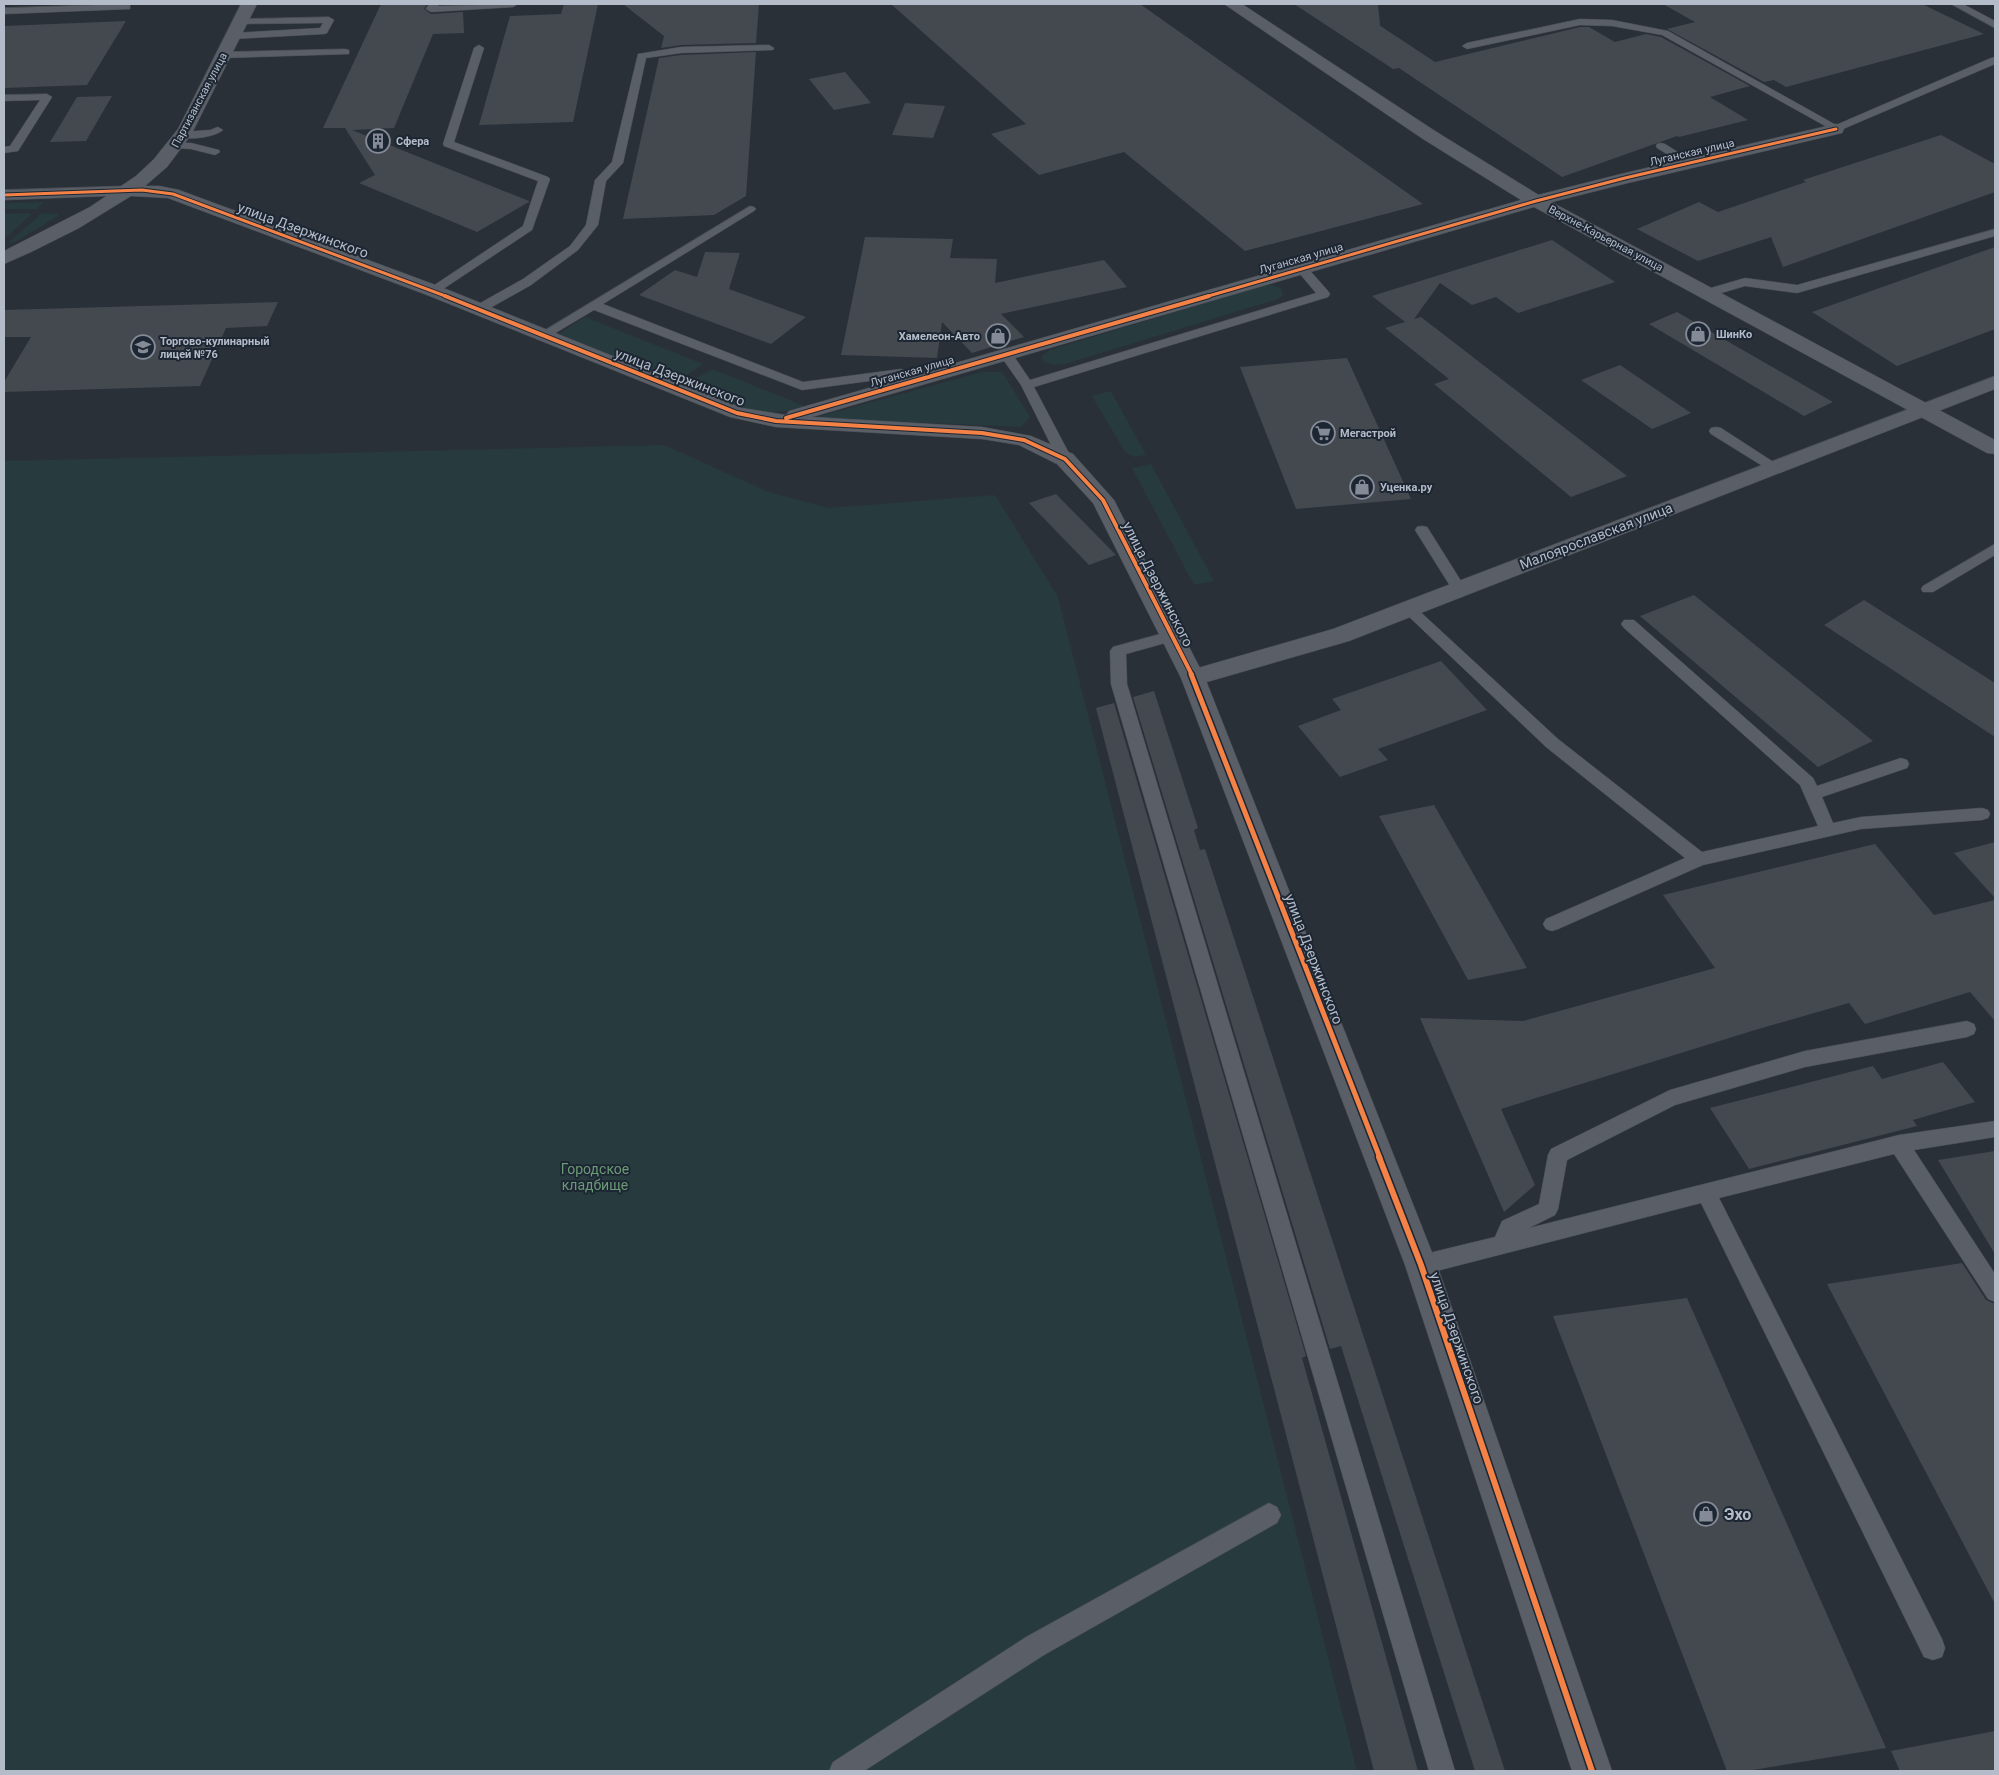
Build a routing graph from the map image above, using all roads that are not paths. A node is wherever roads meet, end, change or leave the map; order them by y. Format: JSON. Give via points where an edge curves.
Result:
{"nodes":[{"id":1,"x":249,"y":4,"type":"edge"},
{"id":2,"x":434,"y":4,"type":"edge"},
{"id":3,"x":513,"y":4,"type":"edge"},
{"id":4,"x":1232,"y":4,"type":"edge"},
{"id":5,"x":1956,"y":4,"type":"edge"},
{"id":6,"x":127,"y":6,"type":"dead end"},
{"id":7,"x":4,"y":11,"type":"edge"},
{"id":8,"x":1995,"y":25,"type":"edge"},
{"id":9,"x":236,"y":29,"type":"junction"},
{"id":10,"x":1467,"y":46,"type":"dead end"},
{"id":11,"x":479,"y":48,"type":"dead end"},
{"id":12,"x":768,"y":48,"type":"dead end"},
{"id":13,"x":345,"y":52,"type":"dead end"},
{"id":14,"x":223,"y":55,"type":"junction"},
{"id":15,"x":1995,"y":60,"type":"edge"},
{"id":16,"x":4,"y":98,"type":"edge"},
{"id":17,"x":1836,"y":128,"type":"junction"},
{"id":18,"x":218,"y":130,"type":"dead end"},
{"id":19,"x":179,"y":141,"type":"junction"},
{"id":20,"x":1662,"y":146,"type":"dead end"},
{"id":21,"x":4,"y":150,"type":"edge"},
{"id":22,"x":214,"y":152,"type":"dead end"},
{"id":23,"x":1689,"y":163,"type":"junction"},
{"id":24,"x":126,"y":191,"type":"junction"},
{"id":25,"x":4,"y":195,"type":"edge"},
{"id":26,"x":1536,"y":201,"type":"junction"},
{"id":27,"x":750,"y":209,"type":"dead end"},
{"id":28,"x":1995,"y":232,"type":"edge"},
{"id":29,"x":4,"y":258,"type":"edge"},
{"id":30,"x":1301,"y":268,"type":"junction"},
{"id":31,"x":434,"y":291,"type":"junction"},
{"id":32,"x":1708,"y":293,"type":"junction"},
{"id":33,"x":593,"y":305,"type":"junction"},
{"id":34,"x":479,"y":309,"type":"junction"},
{"id":35,"x":543,"y":335,"type":"junction"},
{"id":36,"x":1006,"y":355,"type":"junction"},
{"id":37,"x":916,"y":380,"type":"junction"},
{"id":38,"x":1995,"y":382,"type":"edge"},
{"id":39,"x":1027,"y":385,"type":"junction"},
{"id":40,"x":1923,"y":409,"type":"junction"},
{"id":41,"x":776,"y":421,"type":"junction"},
{"id":42,"x":1716,"y":431,"type":"dead end"},
{"id":43,"x":1995,"y":448,"type":"edge"},
{"id":44,"x":1065,"y":459,"type":"junction"},
{"id":45,"x":1774,"y":466,"type":"junction"},
{"id":46,"x":1422,"y":530,"type":"dead end"},
{"id":47,"x":1995,"y":549,"type":"edge"},
{"id":48,"x":1459,"y":589,"type":"junction"},
{"id":49,"x":1928,"y":589,"type":"dead end"},
{"id":50,"x":1409,"y":609,"type":"junction"},
{"id":51,"x":1629,"y":624,"type":"dead end"},
{"id":52,"x":1172,"y":636,"type":"junction"},
{"id":53,"x":1193,"y":678,"type":"junction"},
{"id":54,"x":1901,"y":764,"type":"dead end"},
{"id":55,"x":1812,"y":794,"type":"junction"},
{"id":56,"x":1982,"y":814,"type":"dead end"},
{"id":57,"x":1828,"y":830,"type":"junction"},
{"id":58,"x":1699,"y":859,"type":"junction"},
{"id":59,"x":1552,"y":924,"type":"dead end"},
{"id":60,"x":1967,"y":1029,"type":"dead end"},
{"id":61,"x":1995,"y":1129,"type":"edge"},
{"id":62,"x":1899,"y":1144,"type":"junction"},
{"id":63,"x":1706,"y":1193,"type":"junction"},
{"id":64,"x":1502,"y":1244,"type":"junction"},
{"id":65,"x":1421,"y":1265,"type":"junction"},
{"id":66,"x":1995,"y":1292,"type":"edge"},
{"id":67,"x":1269,"y":1515,"type":"dead end"},
{"id":68,"x":1933,"y":1648,"type":"dead end"},
{"id":69,"x":842,"y":1771,"type":"edge"},
{"id":70,"x":1442,"y":1771,"type":"edge"},
{"id":71,"x":1592,"y":1771,"type":"edge"}],
"edges":[{"from":1,"to":9,"type":"street","name":"Партизанская улица"},
{"from":2,"to":3,"type":"lane","via":[[431,9]]},
{"from":4,"to":26,"type":"street","name":"Верхне-Карьерная улица","via":[[1429,135]]},
{"from":5,"to":8,"type":"lane"},
{"from":6,"to":7,"type":"lane"},
{"from":9,"to":9,"type":"lane","via":[[324,31],[329,20]]},
{"from":9,"to":14,"type":"street","name":"Партизанская улица"},
{"from":10,"to":17,"type":"lane","via":[[1580,22],[1640,27],[1665,33]]},
{"from":11,"to":31,"type":"lane","via":[[448,144],[544,179],[528,228]]},
{"from":12,"to":34,"type":"lane","via":[[680,50],[642,56],[617,163],[601,180],[592,225],[574,248],[527,282]]},
{"from":13,"to":14,"type":"lane"},
{"from":14,"to":19,"type":"street","name":"Партизанская улица"},
{"from":15,"to":17,"type":"lane"},
{"from":16,"to":21,"type":"lane","via":[[47,97],[14,149]]},
{"from":17,"to":23,"type":"street","name":"Луганская улица"},
{"from":18,"to":19,"type":"lane"},
{"from":19,"to":22,"type":"lane"},
{"from":19,"to":24,"type":"street","name":"Партизанская улица","via":[[146,176]]},
{"from":20,"to":23,"type":"lane"},
{"from":23,"to":26,"type":"street","name":"Луганская улица"},
{"from":24,"to":25,"type":"street","name":"улица Дзержинского"},
{"from":24,"to":29,"type":"street","name":"Партизанская улица","via":[[66,228]]},
{"from":24,"to":31,"type":"street","name":"улица Дзержинского","via":[[172,194]]},
{"from":26,"to":30,"type":"street","name":"Луганская улица"},
{"from":26,"to":32,"type":"street","name":"Верхне-Карьерная улица"},
{"from":27,"to":33,"type":"lane"},
{"from":28,"to":32,"type":"lane","via":[[1797,289],[1745,282]]},
{"from":30,"to":36,"type":"street","name":"Луганская улица"},
{"from":30,"to":39,"type":"lane","via":[[1324,294]]},
{"from":31,"to":34,"type":"street","name":"улица Дзержинского"},
{"from":32,"to":40,"type":"street","name":"Верхне-Карьерная улица"},
{"from":33,"to":35,"type":"lane"},
{"from":33,"to":37,"type":"lane","via":[[802,386],[901,373]]},
{"from":34,"to":35,"type":"street","name":"улица Дзержинского"},
{"from":35,"to":41,"type":"street","name":"улица Дзержинского","via":[[737,413]]},
{"from":36,"to":37,"type":"street","name":"Луганская улица"},
{"from":36,"to":39,"type":"lane"},
{"from":37,"to":41,"type":"street","name":"Луганская улица"},
{"from":38,"to":40,"type":"street","name":"Малоярославская улица"},
{"from":39,"to":44,"type":"lane"},
{"from":40,"to":43,"type":"street","name":"Верхне-Карьерная улица"},
{"from":40,"to":45,"type":"street","name":"Малоярославская улица"},
{"from":41,"to":44,"type":"street","name":"улица Дзержинского","via":[[982,433],[1024,440]]},
{"from":42,"to":45,"type":"lane"},
{"from":44,"to":52,"type":"street","name":"улица Дзержинского","via":[[1103,500]]},
{"from":45,"to":48,"type":"street","name":"Малоярославская улица"},
{"from":46,"to":48,"type":"lane"},
{"from":47,"to":49,"type":"lane"},
{"from":48,"to":50,"type":"street","name":"Малоярославская улица"},
{"from":50,"to":53,"type":"street","name":"Малоярославская улица","via":[[1341,635]]},
{"from":50,"to":58,"type":"lane","via":[[1552,744]]},
{"from":51,"to":55,"type":"lane","via":[[1807,782]]},
{"from":52,"to":53,"type":"street","name":"улица Дзержинского"},
{"from":52,"to":70,"type":"lane","via":[[1118,651],[1119,684]]},
{"from":53,"to":65,"type":"street","name":"улица Дзержинского"},
{"from":54,"to":55,"type":"lane"},
{"from":55,"to":57,"type":"lane"},
{"from":56,"to":57,"type":"lane","via":[[1861,823]]},
{"from":57,"to":58,"type":"lane"},
{"from":58,"to":59,"type":"lane"},
{"from":60,"to":64,"type":"lane","via":[[1805,1059],[1670,1098],[1558,1155],[1548,1209],[1509,1228]]},
{"from":61,"to":62,"type":"lane"},
{"from":62,"to":63,"type":"lane"},
{"from":62,"to":66,"type":"lane"},
{"from":63,"to":64,"type":"lane"},
{"from":63,"to":68,"type":"lane"},
{"from":64,"to":65,"type":"lane"},
{"from":65,"to":71,"type":"street","name":"улица Дзержинского"},
{"from":67,"to":69,"type":"lane","via":[[1035,1646]]}]}
